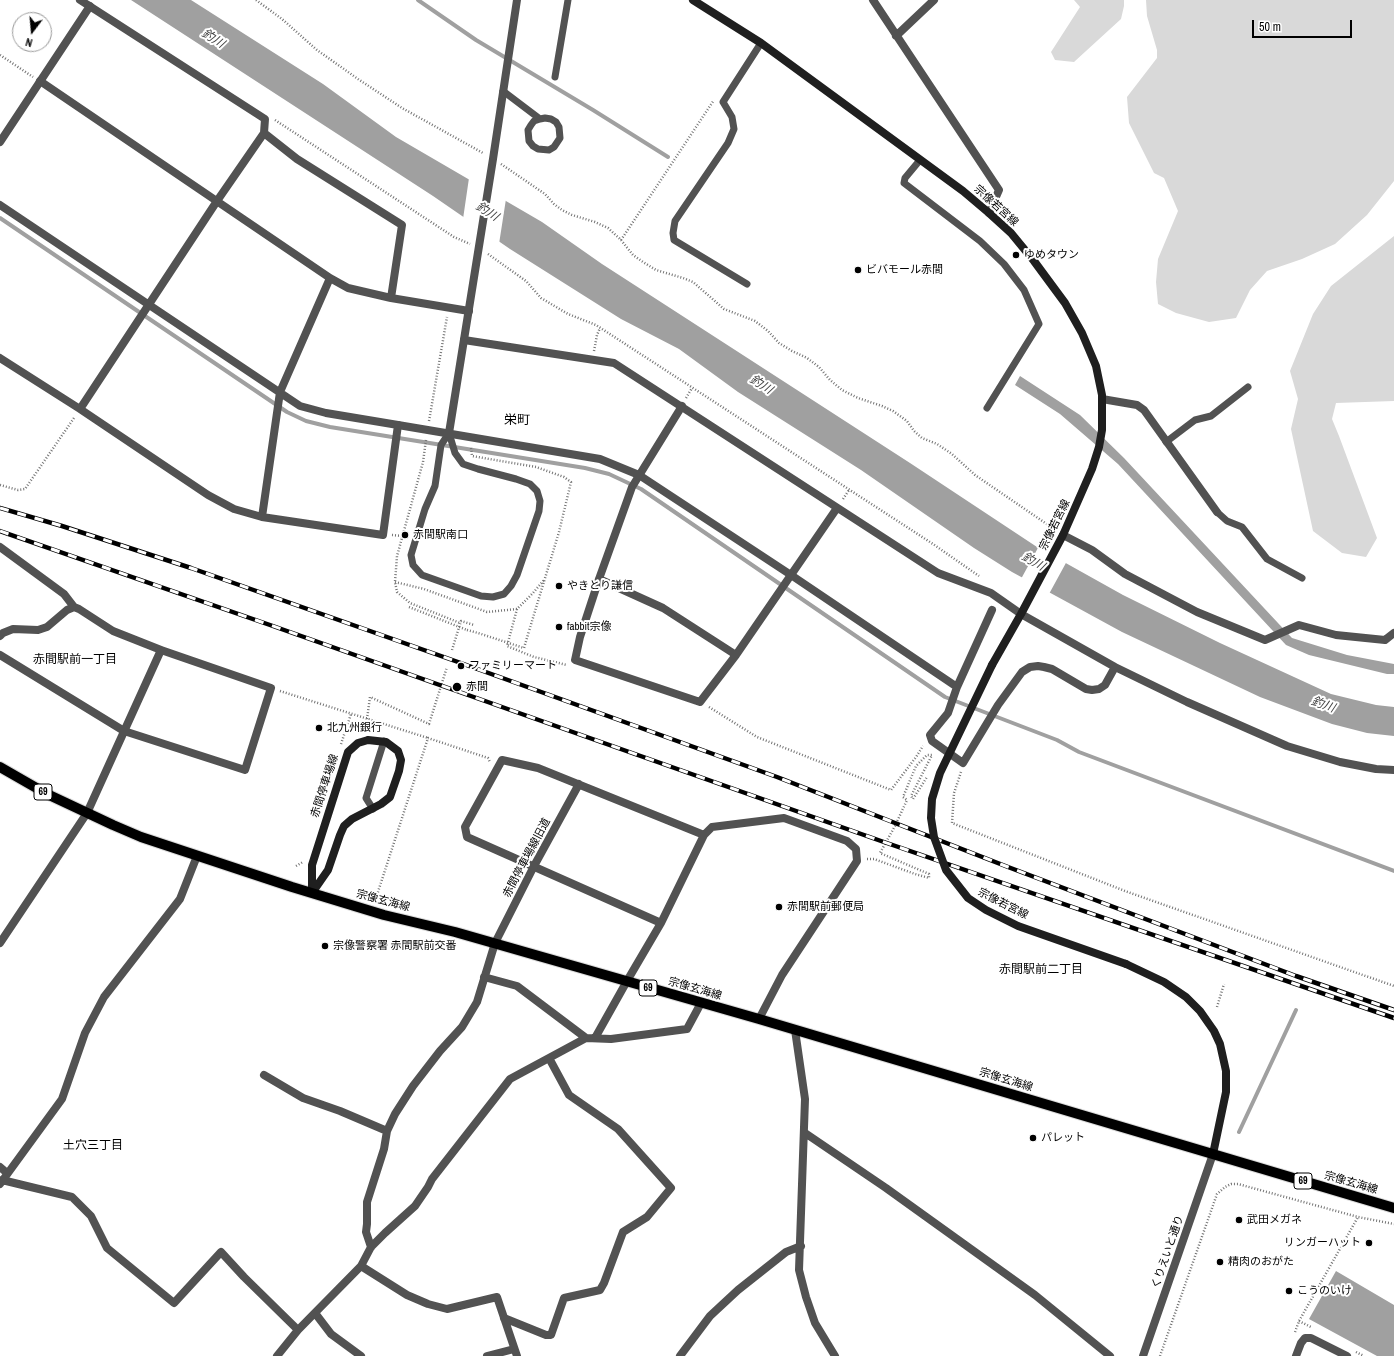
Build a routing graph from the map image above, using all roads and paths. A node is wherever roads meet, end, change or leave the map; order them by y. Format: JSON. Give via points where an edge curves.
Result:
{"nodes":[{"id":1,"x":80,"y":0,"type":"edge"},
{"id":2,"x":256,"y":0,"type":"edge"},
{"id":3,"x":517,"y":0,"type":"edge"},
{"id":4,"x":568,"y":0,"type":"edge"},
{"id":5,"x":693,"y":0,"type":"edge"},
{"id":6,"x":873,"y":0,"type":"edge"},
{"id":7,"x":934,"y":0,"type":"edge"},
{"id":8,"x":90,"y":6,"type":"junction"},
{"id":9,"x":896,"y":36,"type":"junction"},
{"id":10,"x":761,"y":43,"type":"junction"},
{"id":11,"x":0,"y":55,"type":"edge"},
{"id":12,"x":555,"y":77,"type":"dead end"},
{"id":13,"x":40,"y":81,"type":"junction"},
{"id":14,"x":503,"y":91,"type":"junction"},
{"id":15,"x":716,"y":97,"type":"dead end"},
{"id":16,"x":265,"y":119,"type":"junction"},
{"id":17,"x":540,"y":119,"type":"junction"},
{"id":18,"x":264,"y":133,"type":"junction"},
{"id":19,"x":0,"y":142,"type":"edge"},
{"id":20,"x":493,"y":158,"type":"junction"},
{"id":21,"x":920,"y":160,"type":"junction"},
{"id":22,"x":217,"y":201,"type":"junction"},
{"id":23,"x":0,"y":205,"type":"edge"},
{"id":24,"x":990,"y":213,"type":"junction"},
{"id":25,"x":621,"y":240,"type":"junction"},
{"id":26,"x":479,"y":248,"type":"junction"},
{"id":27,"x":330,"y":278,"type":"junction"},
{"id":28,"x":747,"y":284,"type":"dead end"},
{"id":29,"x":391,"y":298,"type":"junction"},
{"id":30,"x":149,"y":304,"type":"junction"},
{"id":31,"x":449,"y":308,"type":"junction"},
{"id":32,"x":469,"y":311,"type":"junction"},
{"id":33,"x":600,"y":328,"type":"junction"},
{"id":34,"x":464,"y":340,"type":"junction"},
{"id":35,"x":0,"y":358,"type":"edge"},
{"id":36,"x":593,"y":360,"type":"junction"},
{"id":37,"x":1248,"y":387,"type":"dead end"},
{"id":38,"x":280,"y":392,"type":"junction"},
{"id":39,"x":1102,"y":399,"type":"junction"},
{"id":40,"x":682,"y":406,"type":"junction"},
{"id":41,"x":987,"y":408,"type":"dead end"},
{"id":42,"x":80,"y":409,"type":"junction"},
{"id":43,"x":398,"y":425,"type":"junction"},
{"id":44,"x":428,"y":430,"type":"junction"},
{"id":45,"x":449,"y":433,"type":"junction"},
{"id":46,"x":1166,"y":442,"type":"junction"},
{"id":47,"x":639,"y":475,"type":"junction"},
{"id":48,"x":0,"y":485,"type":"edge"},
{"id":49,"x":837,"y":508,"type":"junction"},
{"id":50,"x":1217,"y":512,"type":"joint"},
{"id":51,"x":262,"y":517,"type":"junction"},
{"id":52,"x":1062,"y":536,"type":"junction"},
{"id":53,"x":0,"y":547,"type":"edge"},
{"id":54,"x":791,"y":574,"type":"junction"},
{"id":55,"x":1302,"y":578,"type":"dead end"},
{"id":56,"x":599,"y":579,"type":"junction"},
{"id":57,"x":984,"y":580,"type":"dead end"},
{"id":58,"x":540,"y":598,"type":"dead end"},
{"id":59,"x":74,"y":607,"type":"junction"},
{"id":60,"x":409,"y":607,"type":"dead end"},
{"id":61,"x":517,"y":609,"type":"dead end"},
{"id":62,"x":992,"y":610,"type":"dead end"},
{"id":63,"x":1021,"y":614,"type":"junction"},
{"id":64,"x":460,"y":623,"type":"junction"},
{"id":65,"x":474,"y":625,"type":"dead end"},
{"id":66,"x":459,"y":628,"type":"junction"},
{"id":67,"x":1394,"y":633,"type":"edge"},
{"id":68,"x":0,"y":636,"type":"edge"},
{"id":69,"x":161,"y":650,"type":"junction"},
{"id":70,"x":452,"y":650,"type":"dead end"},
{"id":71,"x":0,"y":655,"type":"edge"},
{"id":72,"x":736,"y":655,"type":"junction"},
{"id":73,"x":579,"y":661,"type":"junction"},
{"id":74,"x":1115,"y":667,"type":"junction"},
{"id":75,"x":447,"y":668,"type":"dead end"},
{"id":76,"x":957,"y":687,"type":"junction"},
{"id":77,"x":271,"y":688,"type":"junction"},
{"id":78,"x":700,"y":702,"type":"junction"},
{"id":79,"x":367,"y":718,"type":"junction"},
{"id":80,"x":124,"y":731,"type":"junction"},
{"id":81,"x":930,"y":734,"type":"junction"},
{"id":82,"x":428,"y":738,"type":"junction"},
{"id":83,"x":384,"y":741,"type":"junction"},
{"id":84,"x":963,"y":764,"type":"junction"},
{"id":85,"x":0,"y":767,"type":"edge"},
{"id":86,"x":1394,"y":770,"type":"edge"},
{"id":87,"x":496,"y":771,"type":"junction"},
{"id":88,"x":929,"y":773,"type":"dead end"},
{"id":89,"x":579,"y":784,"type":"junction"},
{"id":90,"x":373,"y":809,"type":"junction"},
{"id":91,"x":87,"y":813,"type":"junction"},
{"id":92,"x":704,"y":835,"type":"junction"},
{"id":93,"x":198,"y":856,"type":"junction"},
{"id":94,"x":857,"y":858,"type":"junction"},
{"id":95,"x":534,"y":866,"type":"junction"},
{"id":96,"x":312,"y":893,"type":"junction"},
{"id":97,"x":376,"y":898,"type":"dead end"},
{"id":98,"x":661,"y":923,"type":"junction"},
{"id":99,"x":0,"y":943,"type":"edge"},
{"id":100,"x":495,"y":943,"type":"junction"},
{"id":101,"x":484,"y":977,"type":"junction"},
{"id":102,"x":626,"y":981,"type":"junction"},
{"id":103,"x":1224,"y":984,"type":"dead end"},
{"id":104,"x":1394,"y":986,"type":"edge"},
{"id":105,"x":701,"y":1003,"type":"junction"},
{"id":106,"x":1217,"y":1007,"type":"dead end"},
{"id":107,"x":759,"y":1019,"type":"junction"},
{"id":108,"x":795,"y":1030,"type":"junction"},
{"id":109,"x":586,"y":1038,"type":"junction"},
{"id":110,"x":595,"y":1038,"type":"junction"},
{"id":111,"x":549,"y":1058,"type":"junction"},
{"id":112,"x":264,"y":1075,"type":"dead end"},
{"id":113,"x":387,"y":1131,"type":"junction"},
{"id":114,"x":805,"y":1133,"type":"junction"},
{"id":115,"x":1213,"y":1154,"type":"junction"},
{"id":116,"x":0,"y":1167,"type":"edge"},
{"id":117,"x":7,"y":1172,"type":"junction"},
{"id":118,"x":1,"y":1182,"type":"edge"},
{"id":119,"x":1394,"y":1208,"type":"edge"},
{"id":120,"x":1358,"y":1217,"type":"junction"},
{"id":121,"x":1394,"y":1224,"type":"edge"},
{"id":122,"x":801,"y":1246,"type":"junction"},
{"id":123,"x":371,"y":1247,"type":"junction"},
{"id":124,"x":361,"y":1266,"type":"junction"},
{"id":125,"x":315,"y":1313,"type":"junction"},
{"id":126,"x":504,"y":1318,"type":"junction"},
{"id":127,"x":1299,"y":1321,"type":"dead end"},
{"id":128,"x":298,"y":1330,"type":"junction"},
{"id":129,"x":515,"y":1352,"type":"edge"},
{"id":130,"x":277,"y":1356,"type":"edge"},
{"id":131,"x":361,"y":1356,"type":"edge"},
{"id":132,"x":487,"y":1356,"type":"edge"},
{"id":133,"x":680,"y":1356,"type":"edge"},
{"id":134,"x":834,"y":1356,"type":"edge"},
{"id":135,"x":1110,"y":1356,"type":"edge"},
{"id":136,"x":1143,"y":1356,"type":"edge"},
{"id":137,"x":1160,"y":1356,"type":"edge"},
{"id":138,"x":1296,"y":1356,"type":"edge"},
{"id":139,"x":1347,"y":1356,"type":"edge"}],
"edges":[{"from":1,"to":8,"type":"street"},
{"from":2,"to":20,"type":"path","via":[[317,50],[358,79],[402,108]]},
{"from":3,"to":14,"type":"street"},
{"from":4,"to":12,"type":"lane"},
{"from":5,"to":10,"type":"main road","name":"宗像若宮線"},
{"from":6,"to":9,"type":"street"},
{"from":7,"to":9,"type":"street"},
{"from":8,"to":13,"type":"street"},
{"from":8,"to":16,"type":"street"},
{"from":9,"to":24,"type":"street","via":[[999,190]]},
{"from":10,"to":21,"type":"main road","name":"宗像若宮線"},
{"from":10,"to":28,"type":"lane","via":[[723,102],[732,117],[734,129],[728,143],[675,221],[673,233],[674,240]]},
{"from":11,"to":13,"type":"path"},
{"from":13,"to":19,"type":"street"},
{"from":13,"to":22,"type":"street"},
{"from":14,"to":17,"type":"lane"},
{"from":14,"to":20,"type":"street"},
{"from":15,"to":25,"type":"path"},
{"from":16,"to":18,"type":"street"},
{"from":16,"to":26,"type":"path","via":[[272,118],[454,237]]},
{"from":17,"to":17,"type":"lane","via":[[551,119],[559,127],[558,143],[549,150],[538,149],[529,141],[531,125]]},
{"from":18,"to":22,"type":"street"},
{"from":18,"to":29,"type":"street","via":[[297,158],[402,225]]},
{"from":20,"to":25,"type":"path","via":[[545,194],[562,210],[608,228]]},
{"from":20,"to":26,"type":"street"},
{"from":21,"to":24,"type":"main road","name":"宗像若宮線"},
{"from":21,"to":41,"type":"lane","via":[[905,178],[904,184],[980,241],[1004,264],[1024,290],[1039,324]]},
{"from":22,"to":27,"type":"street"},
{"from":22,"to":30,"type":"street"},
{"from":23,"to":30,"type":"street"},
{"from":24,"to":39,"type":"main road","name":"宗像若宮線","via":[[1011,233],[1065,303],[1082,333],[1096,366]]},
{"from":25,"to":52,"type":"path","via":[[633,255],[656,270],[694,282],[724,309],[755,321],[779,343],[819,367],[842,390],[893,411],[907,421],[922,438],[952,454],[975,475]]},
{"from":26,"to":32,"type":"street"},
{"from":26,"to":33,"type":"path","via":[[526,281],[541,298],[568,314]]},
{"from":27,"to":29,"type":"street","via":[[348,288]]},
{"from":27,"to":38,"type":"street"},
{"from":29,"to":31,"type":"street"},
{"from":30,"to":38,"type":"street"},
{"from":30,"to":42,"type":"street"},
{"from":31,"to":32,"type":"street"},
{"from":31,"to":44,"type":"path"},
{"from":32,"to":34,"type":"street"},
{"from":33,"to":36,"type":"path"},
{"from":33,"to":57,"type":"path","via":[[933,544]]},
{"from":34,"to":36,"type":"street"},
{"from":34,"to":45,"type":"street"},
{"from":35,"to":42,"type":"street"},
{"from":36,"to":40,"type":"street","via":[[614,363]]},
{"from":37,"to":46,"type":"lane","via":[[1211,416],[1195,420]]},
{"from":38,"to":43,"type":"street","via":[[300,406]]},
{"from":38,"to":51,"type":"street"},
{"from":39,"to":46,"type":"street","via":[[1137,405],[1144,410]]},
{"from":39,"to":52,"type":"main road","name":"宗像若宮線","via":[[1099,448]]},
{"from":40,"to":47,"type":"street"},
{"from":40,"to":49,"type":"street"},
{"from":42,"to":48,"type":"path","via":[[25,489],[18,490]]},
{"from":42,"to":51,"type":"street","via":[[208,496],[234,509]]},
{"from":43,"to":44,"type":"street"},
{"from":43,"to":51,"type":"street","via":[[384,535]]},
{"from":44,"to":45,"type":"street"},
{"from":44,"to":64,"type":"path","via":[[423,462],[397,556],[395,582],[397,592],[410,603]]},
{"from":45,"to":45,"type":"lane","via":[[455,453],[463,464],[530,484],[537,491],[539,511],[517,575],[512,586],[504,594],[493,597],[481,596],[422,575],[413,565],[411,555],[435,486],[441,445]]},
{"from":45,"to":47,"type":"street","via":[[600,459]]},
{"from":46,"to":50,"type":"street"},
{"from":47,"to":54,"type":"street"},
{"from":47,"to":56,"type":"street","via":[[632,487]]},
{"from":49,"to":54,"type":"street"},
{"from":49,"to":63,"type":"street","via":[[938,573],[991,593]]},
{"from":50,"to":55,"type":"lane","via":[[1227,521],[1242,527],[1267,559]]},
{"from":52,"to":63,"type":"main road","name":"宗像若宮線"},
{"from":52,"to":67,"type":"street","via":[[1092,550],[1125,574],[1197,612],[1265,640],[1299,625],[1336,635],[1385,640]]},
{"from":53,"to":59,"type":"street","via":[[64,594]]},
{"from":54,"to":72,"type":"street"},
{"from":54,"to":76,"type":"street"},
{"from":56,"to":72,"type":"street","via":[[663,608]]},
{"from":56,"to":73,"type":"street","via":[[580,637],[575,660]]},
{"from":58,"to":66,"type":"path","bridge":true,"via":[[524,648]]},
{"from":59,"to":68,"type":"street","via":[[38,630],[13,629]]},
{"from":59,"to":69,"type":"street","via":[[113,632]]},
{"from":60,"to":66,"type":"path"},
{"from":61,"to":73,"type":"path","via":[[507,646],[534,657],[572,666]]},
{"from":62,"to":76,"type":"street"},
{"from":63,"to":74,"type":"street"},
{"from":63,"to":115,"type":"main road","name":"宗像若宮線","bridge":true,"via":[[992,665],[940,772],[932,799],[934,837],[946,870],[968,898],[986,910],[1018,926],[1126,964],[1164,982],[1186,997],[1200,1011],[1220,1044],[1226,1071],[1226,1092]]},
{"from":64,"to":65,"type":"path","via":[[461,621]]},
{"from":64,"to":66,"type":"path"},
{"from":66,"to":70,"type":"path"},
{"from":69,"to":77,"type":"street"},
{"from":69,"to":80,"type":"street"},
{"from":71,"to":80,"type":"street"},
{"from":72,"to":78,"type":"street"},
{"from":73,"to":78,"type":"street"},
{"from":74,"to":84,"type":"street","via":[[1105,685],[1092,690],[1044,666],[1030,667],[1022,672],[998,705]]},
{"from":74,"to":86,"type":"street","via":[[1287,746],[1340,762]]},
{"from":75,"to":79,"type":"path","via":[[429,724],[370,696]]},
{"from":76,"to":81,"type":"street","via":[[948,713]]},
{"from":77,"to":79,"type":"path"},
{"from":77,"to":80,"type":"street","via":[[245,770]]},
{"from":78,"to":81,"type":"path","via":[[757,737],[891,790]]},
{"from":79,"to":82,"type":"path"},
{"from":80,"to":91,"type":"street"},
{"from":81,"to":84,"type":"street","via":[[932,741]]},
{"from":82,"to":87,"type":"path","via":[[488,758]]},
{"from":82,"to":97,"type":"path"},
{"from":83,"to":90,"type":"lane","via":[[366,798]]},
{"from":83,"to":90,"type":"main road","via":[[398,751],[401,760],[390,798]]},
{"from":83,"to":96,"type":"main road","name":"赤間停車場線","via":[[368,740],[358,743],[348,752],[312,865]]},
{"from":84,"to":104,"type":"path","via":[[954,793],[952,823],[1125,892]]},
{"from":85,"to":91,"type":"main road","name":"宗像玄海線","number":"69"},
{"from":87,"to":89,"type":"street","via":[[502,760],[538,768]]},
{"from":87,"to":95,"type":"street","via":[[465,827],[467,837]]},
{"from":88,"to":94,"type":"path","via":[[913,799],[911,796],[932,755],[927,755],[916,766],[903,797],[907,800],[880,853],[929,874],[929,878],[874,859]]},
{"from":89,"to":92,"type":"street"},
{"from":89,"to":95,"type":"street","name":"赤間停車場線旧道"},
{"from":90,"to":96,"type":"main road","via":[[344,826],[328,870]]},
{"from":91,"to":93,"type":"main road","name":"宗像玄海線","number":"69","via":[[141,837]]},
{"from":91,"to":99,"type":"street"},
{"from":92,"to":94,"type":"street","via":[[712,827],[784,818],[847,841],[856,850]]},
{"from":92,"to":98,"type":"street"},
{"from":93,"to":96,"type":"main road","name":"宗像玄海線","number":"69"},
{"from":93,"to":117,"type":"street","via":[[180,899],[104,996],[85,1033],[62,1099]]},
{"from":94,"to":107,"type":"street","via":[[782,975]]},
{"from":95,"to":98,"type":"street"},
{"from":95,"to":100,"type":"street","name":"赤間停車場線旧道"},
{"from":96,"to":100,"type":"main road","name":"宗像玄海線","number":"69","via":[[384,915]]},
{"from":98,"to":102,"type":"street"},
{"from":100,"to":101,"type":"street","name":"赤間停車場線旧道"},
{"from":100,"to":102,"type":"main road","name":"宗像玄海線","number":"69"},
{"from":101,"to":109,"type":"street","via":[[517,986]]},
{"from":101,"to":113,"type":"street","name":"赤間停車場線旧道","via":[[477,1002],[462,1027],[413,1086]]},
{"from":102,"to":105,"type":"main road","name":"宗像玄海線","number":"69"},
{"from":102,"to":110,"type":"street"},
{"from":103,"to":106,"type":"path"},
{"from":105,"to":107,"type":"main road","name":"宗像玄海線","number":"69"},
{"from":105,"to":110,"type":"street","via":[[687,1030],[611,1039]]},
{"from":107,"to":108,"type":"main road","name":"宗像玄海線","number":"69"},
{"from":108,"to":114,"type":"street","via":[[805,1099]]},
{"from":108,"to":115,"type":"main road","name":"宗像玄海線","number":"69"},
{"from":109,"to":110,"type":"street"},
{"from":109,"to":111,"type":"street"},
{"from":111,"to":123,"type":"street","via":[[510,1079],[432,1178],[415,1206]]},
{"from":111,"to":126,"type":"street","via":[[569,1095],[618,1129],[671,1188],[647,1217],[623,1232],[600,1290],[564,1298],[550,1335]]},
{"from":112,"to":113,"type":"street","via":[[303,1098]]},
{"from":113,"to":123,"type":"street","name":"赤間停車場線旧道","via":[[367,1202],[366,1232]]},
{"from":114,"to":122,"type":"street"},
{"from":114,"to":135,"type":"street","via":[[1028,1290]]},
{"from":115,"to":119,"type":"main road","name":"宗像玄海線","number":"69"},
{"from":115,"to":136,"type":"street","name":"くりえいと通り"},
{"from":116,"to":117,"type":"street"},
{"from":117,"to":118,"type":"street"},
{"from":118,"to":128,"type":"street","via":[[72,1198],[91,1216],[107,1248],[174,1303],[221,1252]]},
{"from":120,"to":121,"type":"path"},
{"from":120,"to":127,"type":"path"},
{"from":120,"to":137,"type":"path","via":[[1238,1184],[1225,1187],[1216,1194]]},
{"from":122,"to":133,"type":"street","via":[[786,1252],[738,1290],[710,1316]]},
{"from":122,"to":134,"type":"street","via":[[799,1270],[806,1297],[815,1323]]},
{"from":123,"to":124,"type":"street"},
{"from":124,"to":125,"type":"street"},
{"from":124,"to":126,"type":"street","via":[[407,1295],[447,1309],[497,1297]]},
{"from":125,"to":128,"type":"street"},
{"from":125,"to":131,"type":"street","via":[[331,1334]]},
{"from":126,"to":129,"type":"street"},
{"from":128,"to":130,"type":"street"},
{"from":129,"to":132,"type":"street"},
{"from":138,"to":139,"type":"street","via":[[1305,1338],[1311,1338]]}]}
